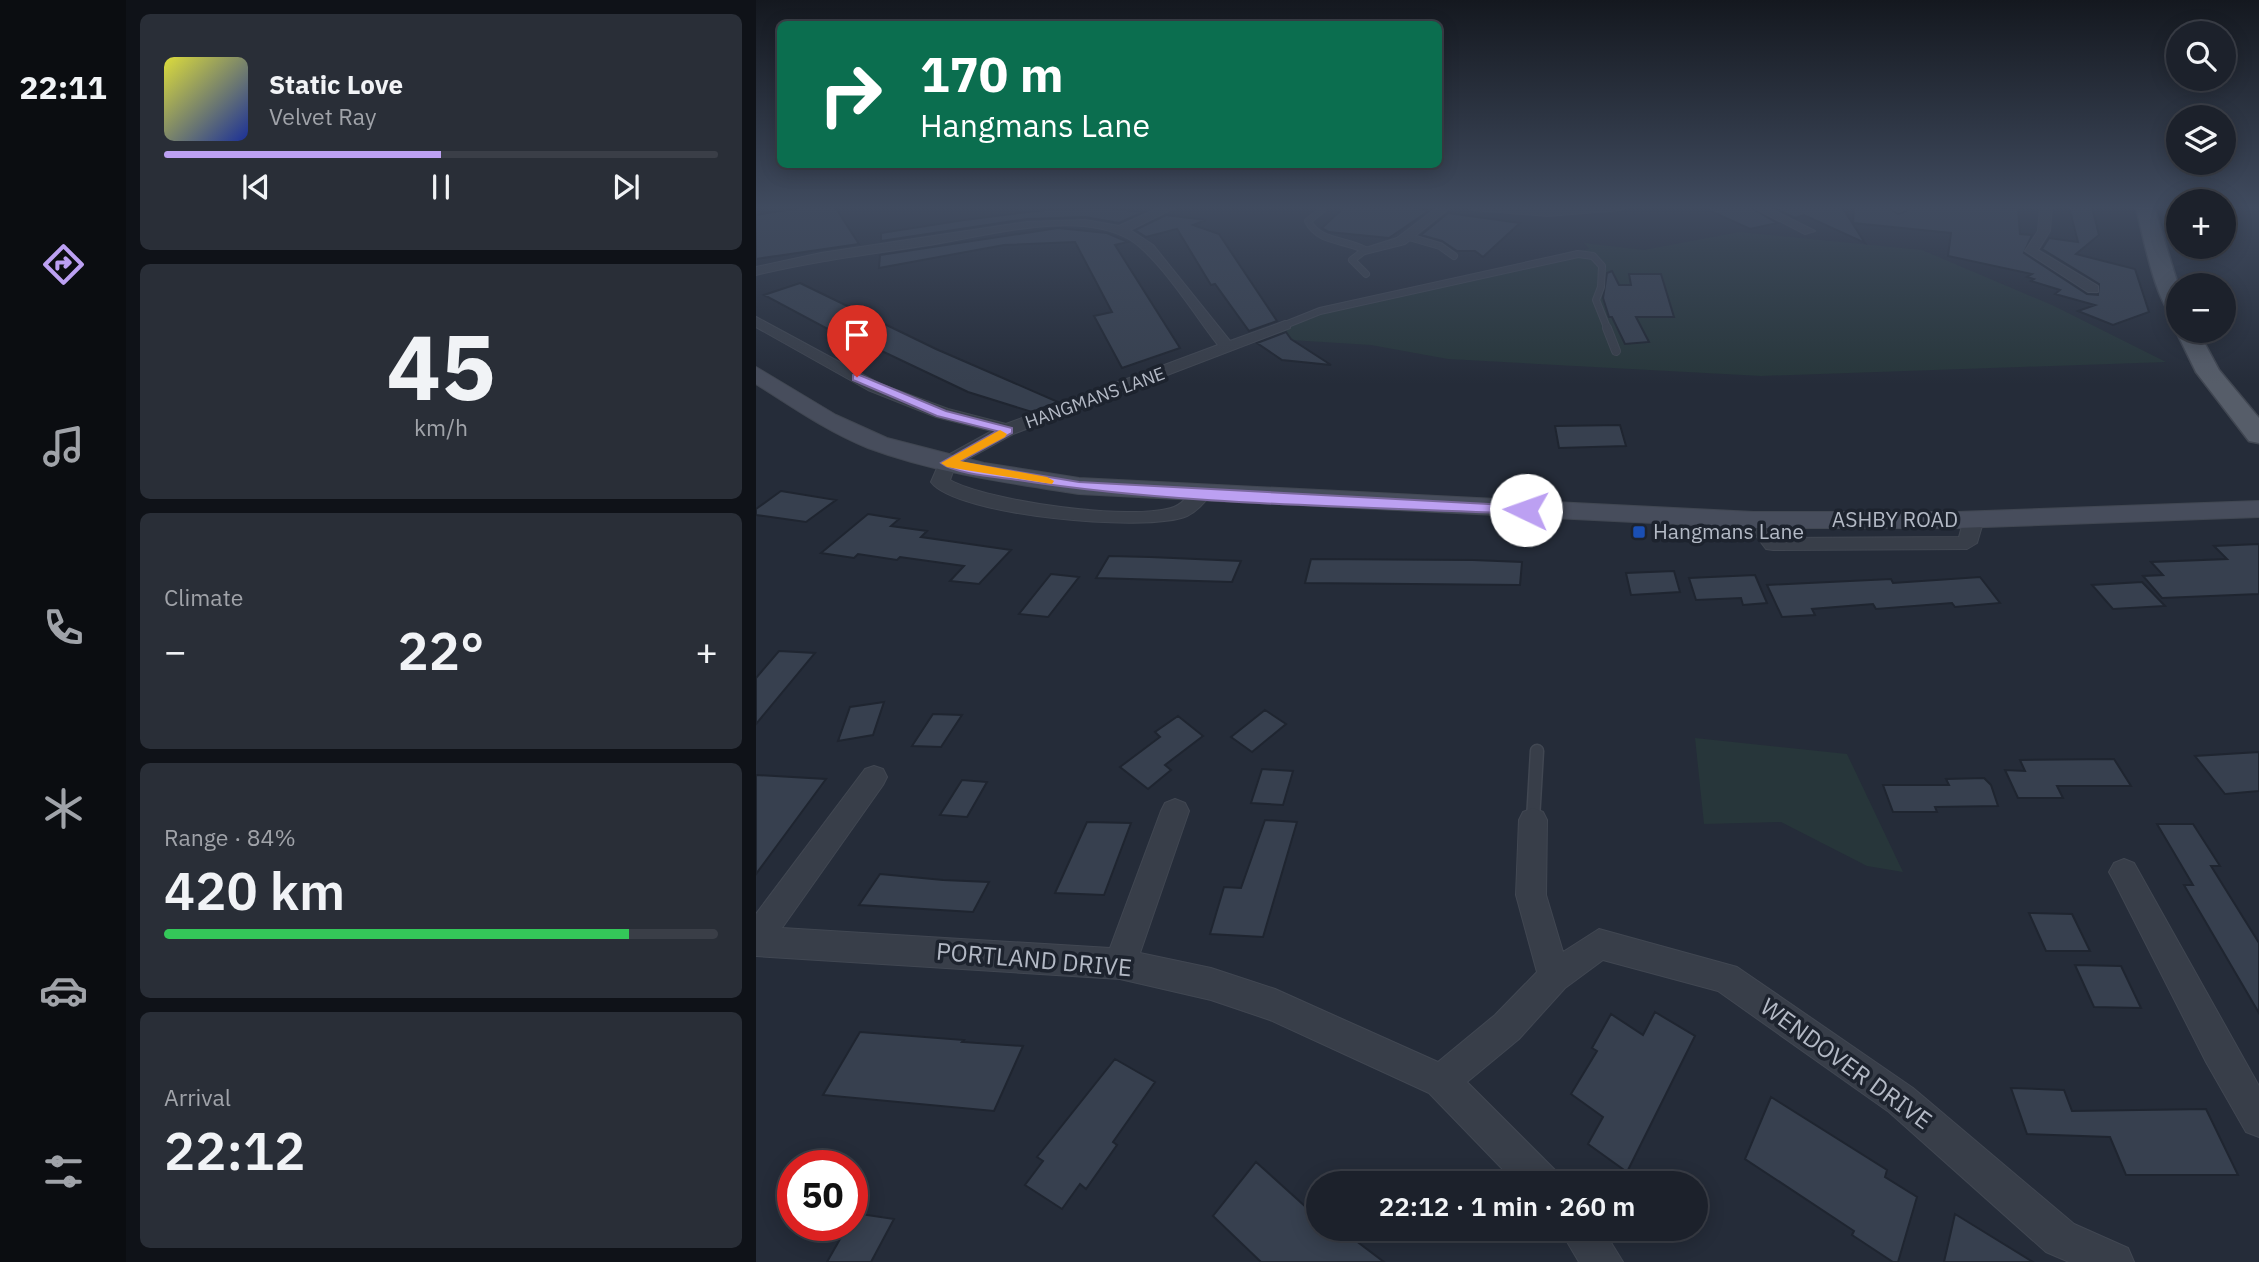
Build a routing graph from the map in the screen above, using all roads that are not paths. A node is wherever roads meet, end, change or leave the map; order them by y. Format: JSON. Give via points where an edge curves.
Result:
{"nodes":[{"id":1,"x":781,"y":266,"type":"edge"},
{"id":2,"x":1163,"y":266,"type":"edge"},
{"id":3,"x":1358,"y":266,"type":"edge"},
{"id":4,"x":1523,"y":266,"type":"edge"},
{"id":5,"x":1602,"y":266,"type":"edge"},
{"id":6,"x":2056,"y":266,"type":"edge"},
{"id":7,"x":756,"y":271,"type":"edge"},
{"id":8,"x":1366,"y":274,"type":"dead end"},
{"id":9,"x":2094,"y":289,"type":"dead end"},
{"id":10,"x":756,"y":321,"type":"edge"},
{"id":11,"x":1285,"y":325,"type":"joint"},
{"id":12,"x":2193,"y":343,"type":"edge"},
{"id":13,"x":1228,"y":348,"type":"junction"},
{"id":14,"x":1616,"y":351,"type":"dead end"},
{"id":15,"x":756,"y":374,"type":"edge"},
{"id":16,"x":1007,"y":430,"type":"junction"},
{"id":17,"x":2259,"y":435,"type":"edge"},
{"id":18,"x":947,"y":463,"type":"junction"},
{"id":19,"x":2259,"y":509,"type":"edge"},
{"id":20,"x":1537,"y":751,"type":"dead end"},
{"id":21,"x":874,"y":776,"type":"dead end"},
{"id":22,"x":1175,"y":811,"type":"dead end"},
{"id":23,"x":1533,"y":820,"type":"joint"},
{"id":24,"x":2124,"y":872,"type":"dead end"},
{"id":25,"x":756,"y":940,"type":"edge"},
{"id":26,"x":1120,"y":964,"type":"junction"},
{"id":27,"x":1553,"y":977,"type":"junction"},
{"id":28,"x":1441,"y":1081,"type":"junction"},
{"id":29,"x":2259,"y":1119,"type":"edge"},
{"id":30,"x":1530,"y":1171,"type":"edge"},
{"id":31,"x":1588,"y":1241,"type":"edge"},
{"id":32,"x":1603,"y":1262,"type":"edge"},
{"id":33,"x":2114,"y":1262,"type":"edge"}],
"edges":[{"from":1,"to":7,"type":"street"},
{"from":2,"to":13,"type":"street"},
{"from":3,"to":8,"type":"lane"},
{"from":4,"to":11,"type":"lane","via":[[1320,310]]},
{"from":5,"to":14,"type":"lane","via":[[1596,300]]},
{"from":6,"to":9,"type":"street"},
{"from":10,"to":16,"type":"street","via":[[874,387],[942,413]]},
{"from":11,"to":13,"type":"street","name":"HANGMANS LANE"},
{"from":12,"to":17,"type":"main road","via":[[2208,372]]},
{"from":13,"to":16,"type":"street","name":"HANGMANS LANE"},
{"from":15,"to":18,"type":"main road","name":"ASHBY ROAD","via":[[828,420],[878,443]]},
{"from":16,"to":18,"type":"street","name":"HANGMANS LANE"},
{"from":18,"to":19,"type":"main road","name":"ASHBY ROAD","via":[[1079,486],[1201,495],[1754,520],[1974,519]]},
{"from":20,"to":23,"type":"lane"},
{"from":21,"to":25,"type":"street"},
{"from":22,"to":26,"type":"street"},
{"from":23,"to":27,"type":"street","via":[[1531,895]]},
{"from":24,"to":29,"type":"street"},
{"from":25,"to":26,"type":"street","name":"PORTLAND DRIVE"},
{"from":26,"to":28,"type":"street","name":"PORTLAND DRIVE","via":[[1211,984],[1275,1005]]},
{"from":27,"to":28,"type":"street","name":"WENDOVER DRIVE","via":[[1507,1027]]},
{"from":27,"to":33,"type":"street","name":"WENDOVER DRIVE","via":[[1599,944],[1726,978],[1901,1100],[2060,1238]]},
{"from":28,"to":30,"type":"street","name":"PORTLAND DRIVE"},
{"from":31,"to":32,"type":"street"}]}
